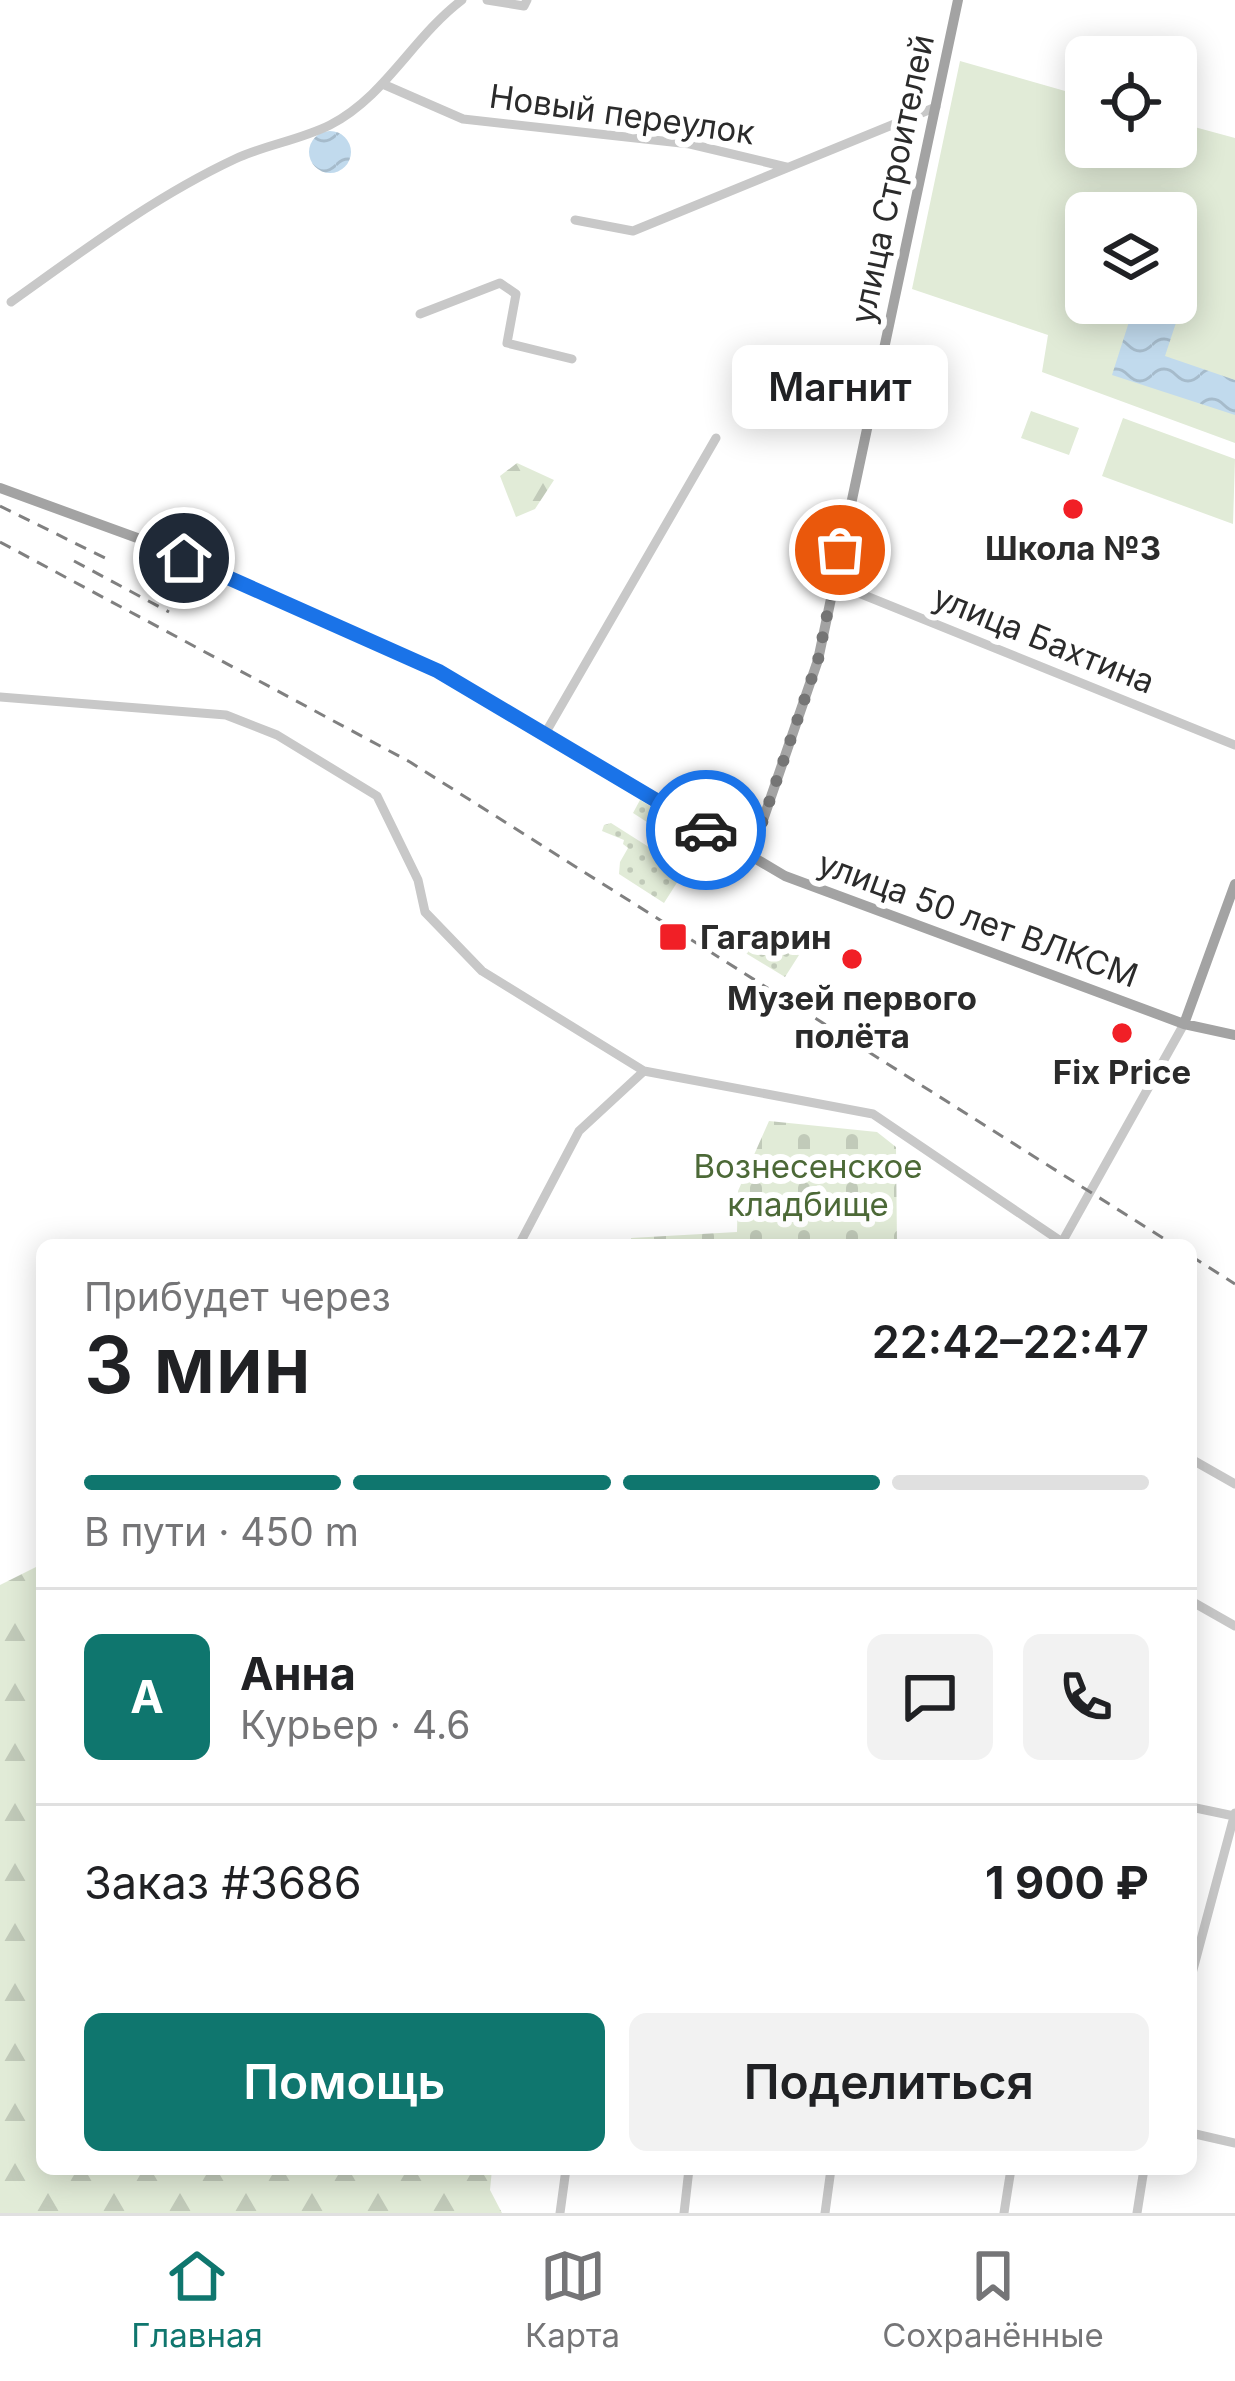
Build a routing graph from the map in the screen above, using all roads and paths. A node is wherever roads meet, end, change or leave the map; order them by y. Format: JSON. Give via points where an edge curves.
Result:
{"nodes":[{"id":1,"x":462,"y":0,"type":"edge"},
{"id":2,"x":487,"y":0,"type":"edge"},
{"id":3,"x":527,"y":0,"type":"edge"},
{"id":4,"x":958,"y":0,"type":"edge"},
{"id":5,"x":385,"y":85,"type":"junction"},
{"id":6,"x":936,"y":107,"type":"junction"},
{"id":7,"x":786,"y":167,"type":"junction"},
{"id":8,"x":574,"y":220,"type":"dead end"},
{"id":9,"x":11,"y":302,"type":"dead end"},
{"id":10,"x":420,"y":314,"type":"dead end"},
{"id":11,"x":572,"y":359,"type":"dead end"},
{"id":12,"x":716,"y":438,"type":"dead end"},
{"id":13,"x":0,"y":488,"type":"edge"},
{"id":14,"x":834,"y":583,"type":"junction"},
{"id":15,"x":0,"y":697,"type":"edge"},
{"id":16,"x":546,"y":732,"type":"junction"},
{"id":17,"x":1235,"y":745,"type":"edge"},
{"id":18,"x":751,"y":855,"type":"junction"},
{"id":19,"x":1235,"y":884,"type":"edge"},
{"id":20,"x":1184,"y":1024,"type":"junction"},
{"id":21,"x":1235,"y":1035,"type":"edge"},
{"id":22,"x":644,"y":1071,"type":"junction"},
{"id":23,"x":522,"y":1239,"type":"edge"},
{"id":24,"x":1054,"y":1239,"type":"edge"},
{"id":25,"x":1064,"y":1239,"type":"edge"},
{"id":26,"x":1197,"y":1462,"type":"edge"},
{"id":27,"x":1235,"y":1484,"type":"edge"},
{"id":28,"x":1197,"y":1604,"type":"edge"},
{"id":29,"x":1235,"y":1626,"type":"edge"},
{"id":30,"x":1197,"y":1808,"type":"edge"},
{"id":31,"x":1234,"y":1815,"type":"edge"},
{"id":32,"x":1197,"y":1954,"type":"edge"},
{"id":33,"x":1197,"y":2134,"type":"edge"},
{"id":34,"x":1235,"y":2143,"type":"edge"},
{"id":35,"x":565,"y":2175,"type":"edge"},
{"id":36,"x":688,"y":2175,"type":"edge"},
{"id":37,"x":831,"y":2175,"type":"edge"},
{"id":38,"x":1010,"y":2175,"type":"edge"},
{"id":39,"x":1143,"y":2175,"type":"edge"},
{"id":40,"x":829,"y":2211,"type":"edge"},
{"id":41,"x":560,"y":2213,"type":"edge"},
{"id":42,"x":684,"y":2213,"type":"edge"},
{"id":43,"x":1004,"y":2213,"type":"edge"},
{"id":44,"x":1137,"y":2213,"type":"edge"}],
"edges":[{"from":1,"to":5,"type":"street","via":[[431,24]]},
{"from":2,"to":3,"type":"street"},
{"from":4,"to":6,"type":"main road","name":"улица Строителей"},
{"from":5,"to":7,"type":"street","name":"Новый переулок","via":[[463,119],[690,144]]},
{"from":5,"to":9,"type":"street","via":[[331,125],[238,157],[153,201]]},
{"from":6,"to":7,"type":"street"},
{"from":6,"to":14,"type":"main road","name":"улица Строителей"},
{"from":7,"to":8,"type":"street","via":[[633,231]]},
{"from":10,"to":11,"type":"street","via":[[500,283],[516,294],[507,343]]},
{"from":12,"to":16,"type":"street"},
{"from":13,"to":16,"type":"main road","name":"улица 50 лет ВЛКСМ","via":[[151,543],[418,662]]},
{"from":14,"to":17,"type":"street","name":"улица Бахтина"},
{"from":14,"to":18,"type":"main road","name":"улица Строителей","via":[[818,660]]},
{"from":15,"to":22,"type":"street","via":[[226,715],[292,743],[377,796],[425,912],[482,971]]},
{"from":16,"to":18,"type":"main road","name":"улица 50 лет ВЛКСМ"},
{"from":18,"to":20,"type":"main road","name":"улица 50 лет ВЛКСМ","via":[[785,876]]},
{"from":19,"to":20,"type":"main road"},
{"from":20,"to":21,"type":"main road","name":"улица 50 лет ВЛКСМ"},
{"from":20,"to":25,"type":"street"},
{"from":22,"to":23,"type":"street","via":[[579,1131]]},
{"from":22,"to":24,"type":"street","via":[[873,1114]]},
{"from":26,"to":27,"type":"street"},
{"from":28,"to":29,"type":"street"},
{"from":30,"to":31,"type":"street"},
{"from":31,"to":32,"type":"street"},
{"from":33,"to":34,"type":"street"},
{"from":35,"to":41,"type":"street"},
{"from":36,"to":42,"type":"street"},
{"from":37,"to":40,"type":"street"},
{"from":38,"to":43,"type":"street"},
{"from":39,"to":44,"type":"street"}]}
